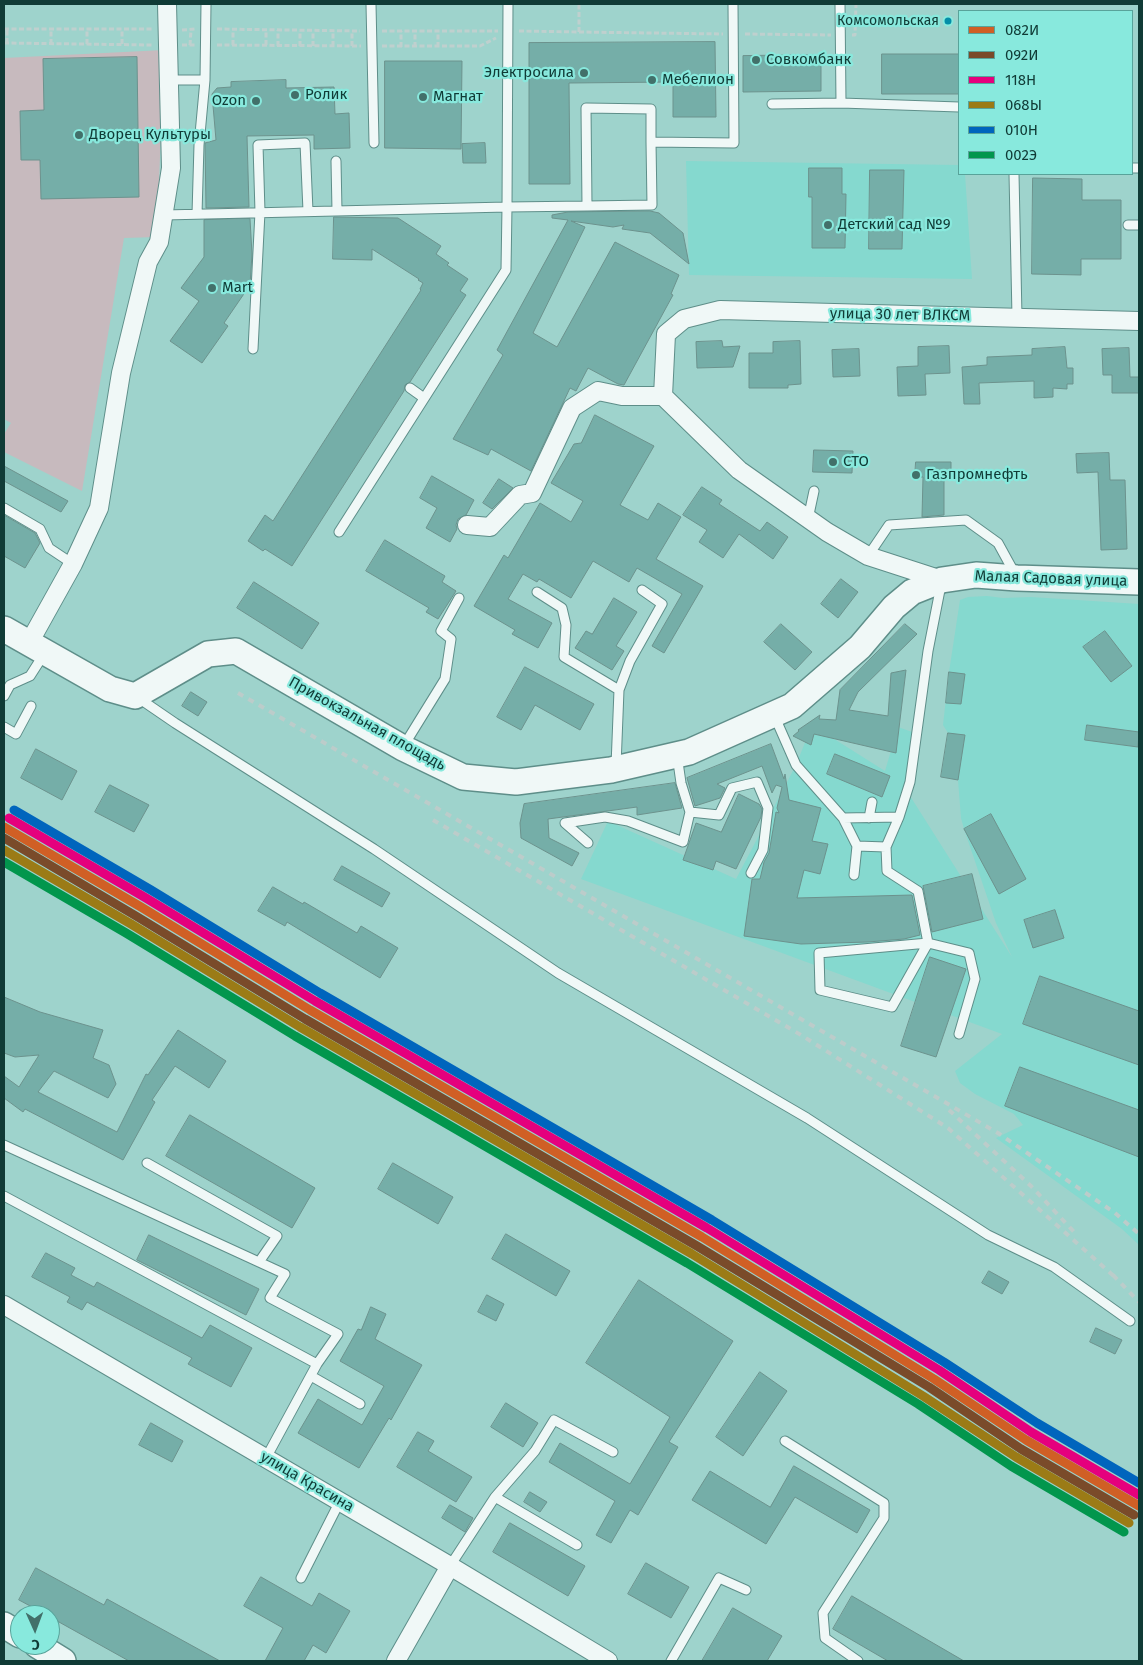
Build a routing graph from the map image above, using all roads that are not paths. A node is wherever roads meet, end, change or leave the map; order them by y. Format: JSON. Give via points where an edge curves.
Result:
{"nodes":[{"id":1,"x":167,"y":4,"type":"edge"},
{"id":2,"x":206,"y":4,"type":"edge"},
{"id":3,"x":371,"y":4,"type":"edge"},
{"id":4,"x":508,"y":4,"type":"edge"},
{"id":5,"x":733,"y":4,"type":"edge"},
{"id":6,"x":840,"y":4,"type":"edge"},
{"id":7,"x":169,"y":80,"type":"junction"},
{"id":8,"x":205,"y":80,"type":"junction"},
{"id":9,"x":841,"y":103,"type":"junction"},
{"id":10,"x":772,"y":104,"type":"dead end"},
{"id":11,"x":958,"y":107,"type":"edge"},
{"id":12,"x":374,"y":142,"type":"dead end"},
{"id":13,"x":651,"y":142,"type":"junction"},
{"id":14,"x":336,"y":161,"type":"dead end"},
{"id":15,"x":1014,"y":175,"type":"edge"},
{"id":16,"x":587,"y":206,"type":"junction"},
{"id":17,"x":507,"y":207,"type":"junction"},
{"id":18,"x":308,"y":211,"type":"junction"},
{"id":19,"x":337,"y":211,"type":"junction"},
{"id":20,"x":260,"y":212,"type":"junction"},
{"id":21,"x":164,"y":214,"type":"junction"},
{"id":22,"x":197,"y":214,"type":"junction"},
{"id":23,"x":1128,"y":225,"type":"dead end"},
{"id":24,"x":1139,"y":225,"type":"edge"},
{"id":25,"x":1017,"y":317,"type":"junction"},
{"id":26,"x":1139,"y":320,"type":"edge"},
{"id":27,"x":253,"y":349,"type":"dead end"},
{"id":28,"x":410,"y":388,"type":"dead end"},
{"id":29,"x":663,"y":396,"type":"junction"},
{"id":30,"x":424,"y":398,"type":"junction"},
{"id":31,"x":814,"y":491,"type":"dead end"},
{"id":32,"x":4,"y":508,"type":"edge"},
{"id":33,"x":808,"y":519,"type":"junction"},
{"id":34,"x":467,"y":525,"type":"dead end"},
{"id":35,"x":338,"y":532,"type":"dead end"},
{"id":36,"x":868,"y":556,"type":"junction"},
{"id":37,"x":73,"y":564,"type":"junction"},
{"id":38,"x":1017,"y":578,"type":"junction"},
{"id":39,"x":942,"y":580,"type":"junction"},
{"id":40,"x":1139,"y":582,"type":"edge"},
{"id":41,"x":642,"y":590,"type":"dead end"},
{"id":42,"x":537,"y":592,"type":"dead end"},
{"id":43,"x":459,"y":598,"type":"dead end"},
{"id":44,"x":4,"y":628,"type":"edge"},
{"id":45,"x":37,"y":647,"type":"junction"},
{"id":46,"x":619,"y":690,"type":"junction"},
{"id":47,"x":4,"y":696,"type":"edge"},
{"id":48,"x":135,"y":696,"type":"junction"},
{"id":49,"x":31,"y":706,"type":"dead end"},
{"id":50,"x":774,"y":714,"type":"junction"},
{"id":51,"x":4,"y":727,"type":"edge"},
{"id":52,"x":403,"y":748,"type":"junction"},
{"id":53,"x":677,"y":755,"type":"junction"},
{"id":54,"x":616,"y":769,"type":"junction"},
{"id":55,"x":872,"y":802,"type":"dead end"},
{"id":56,"x":690,"y":812,"type":"junction"},
{"id":57,"x":899,"y":817,"type":"junction"},
{"id":58,"x":842,"y":818,"type":"junction"},
{"id":59,"x":869,"y":818,"type":"junction"},
{"id":60,"x":588,"y":843,"type":"dead end"},
{"id":61,"x":858,"y":846,"type":"junction"},
{"id":62,"x":886,"y":847,"type":"junction"},
{"id":63,"x":751,"y":873,"type":"dead end"},
{"id":64,"x":854,"y":875,"type":"dead end"},
{"id":65,"x":928,"y":943,"type":"junction"},
{"id":66,"x":958,"y":1034,"type":"dead end"},
{"id":67,"x":4,"y":1145,"type":"edge"},
{"id":68,"x":147,"y":1163,"type":"dead end"},
{"id":69,"x":4,"y":1196,"type":"edge"},
{"id":70,"x":259,"y":1262,"type":"junction"},
{"id":71,"x":4,"y":1304,"type":"edge"},
{"id":72,"x":1130,"y":1321,"type":"dead end"},
{"id":73,"x":317,"y":1364,"type":"junction"},
{"id":74,"x":311,"y":1376,"type":"junction"},
{"id":75,"x":360,"y":1404,"type":"dead end"},
{"id":76,"x":785,"y":1441,"type":"dead end"},
{"id":77,"x":613,"y":1452,"type":"dead end"},
{"id":78,"x":266,"y":1458,"type":"junction"},
{"id":79,"x":495,"y":1497,"type":"junction"},
{"id":80,"x":340,"y":1502,"type":"junction"},
{"id":81,"x":577,"y":1545,"type":"dead end"},
{"id":82,"x":450,"y":1566,"type":"junction"},
{"id":83,"x":301,"y":1578,"type":"dead end"},
{"id":84,"x":746,"y":1590,"type":"dead end"},
{"id":85,"x":396,"y":1661,"type":"edge"},
{"id":86,"x":608,"y":1661,"type":"edge"},
{"id":87,"x":671,"y":1661,"type":"edge"},
{"id":88,"x":858,"y":1661,"type":"edge"}],
"edges":[{"from":1,"to":7,"type":"street"},
{"from":2,"to":8,"type":"lane"},
{"from":3,"to":12,"type":"lane"},
{"from":4,"to":17,"type":"lane"},
{"from":5,"to":13,"type":"lane","via":[[734,143]]},
{"from":6,"to":9,"type":"lane"},
{"from":7,"to":8,"type":"lane"},
{"from":7,"to":21,"type":"street","via":[[171,168]]},
{"from":8,"to":22,"type":"lane"},
{"from":9,"to":10,"type":"lane"},
{"from":9,"to":11,"type":"lane"},
{"from":13,"to":16,"type":"lane","via":[[652,205]]},
{"from":13,"to":16,"type":"lane","via":[[651,109],[586,108]]},
{"from":14,"to":19,"type":"lane"},
{"from":15,"to":25,"type":"lane"},
{"from":16,"to":17,"type":"lane"},
{"from":17,"to":19,"type":"lane"},
{"from":17,"to":30,"type":"lane","via":[[506,270]]},
{"from":18,"to":19,"type":"lane"},
{"from":18,"to":20,"type":"lane"},
{"from":18,"to":20,"type":"lane","via":[[305,143],[258,145]]},
{"from":20,"to":22,"type":"lane"},
{"from":20,"to":27,"type":"lane"},
{"from":21,"to":22,"type":"lane"},
{"from":21,"to":37,"type":"street","via":[[159,242],[148,262],[121,372],[99,508]]},
{"from":23,"to":24,"type":"lane"},
{"from":25,"to":26,"type":"street","name":"улица 30 лет ВЛКСМ"},
{"from":25,"to":29,"type":"street","name":"улица 30 лет ВЛКСМ","via":[[720,310],[684,319],[666,334]]},
{"from":28,"to":30,"type":"lane"},
{"from":29,"to":33,"type":"street","name":"Малая Садовая улица","via":[[739,470]]},
{"from":29,"to":34,"type":"street","via":[[622,396],[598,391],[572,408],[532,493],[520,495],[490,527]]},
{"from":30,"to":35,"type":"lane"},
{"from":31,"to":33,"type":"lane"},
{"from":32,"to":37,"type":"lane","via":[[40,529],[49,548]]},
{"from":33,"to":36,"type":"street","name":"Малая Садовая улица"},
{"from":36,"to":38,"type":"lane","via":[[889,524],[966,520],[998,543]]},
{"from":36,"to":39,"type":"street","name":"Малая Садовая улица"},
{"from":37,"to":45,"type":"street"},
{"from":38,"to":39,"type":"street","name":"Малая Садовая улица","via":[[976,575]]},
{"from":38,"to":40,"type":"street","name":"Малая Садовая улица"},
{"from":39,"to":50,"type":"street","name":"Привокзальная площадь","via":[[912,592],[894,607],[860,647],[792,706]]},
{"from":39,"to":57,"type":"lane","via":[[928,651],[911,773]]},
{"from":41,"to":46,"type":"lane","via":[[662,604],[630,661]]},
{"from":42,"to":46,"type":"lane","via":[[562,608],[566,625],[564,657]]},
{"from":43,"to":52,"type":"lane","via":[[441,631],[451,639],[445,679]]},
{"from":44,"to":45,"type":"street"},
{"from":45,"to":47,"type":"lane","via":[[30,676],[10,685]]},
{"from":45,"to":48,"type":"street","via":[[110,688]]},
{"from":46,"to":54,"type":"lane"},
{"from":48,"to":52,"type":"street","name":"Привокзальная площадь","via":[[208,654],[236,650]]},
{"from":48,"to":72,"type":"lane","via":[[374,849],[558,973],[807,1118],[988,1235],[1054,1267]]},
{"from":49,"to":51,"type":"lane","via":[[16,734]]},
{"from":50,"to":53,"type":"street","name":"Привокзальная площадь"},
{"from":50,"to":58,"type":"lane","via":[[796,765]]},
{"from":52,"to":54,"type":"street","name":"Привокзальная площадь","via":[[463,777],[516,782]]},
{"from":53,"to":54,"type":"street","name":"Привокзальная площадь"},
{"from":53,"to":56,"type":"lane"},
{"from":55,"to":59,"type":"lane"},
{"from":56,"to":60,"type":"lane","via":[[683,842],[612,818],[564,823]]},
{"from":56,"to":63,"type":"lane","via":[[719,815],[732,788],[757,782],[768,808],[762,850]]},
{"from":57,"to":59,"type":"lane"},
{"from":57,"to":62,"type":"lane"},
{"from":58,"to":59,"type":"lane"},
{"from":58,"to":61,"type":"lane"},
{"from":61,"to":62,"type":"lane"},
{"from":61,"to":64,"type":"lane"},
{"from":62,"to":65,"type":"lane","via":[[887,871],[918,891]]},
{"from":65,"to":65,"type":"lane","via":[[819,953],[820,990],[892,1007]]},
{"from":65,"to":66,"type":"lane","via":[[969,953],[975,979]]},
{"from":67,"to":70,"type":"lane"},
{"from":68,"to":70,"type":"lane","via":[[277,1236]]},
{"from":69,"to":73,"type":"lane"},
{"from":70,"to":73,"type":"lane","via":[[285,1274],[270,1298],[338,1334]]},
{"from":71,"to":78,"type":"street","name":"улица Красина"},
{"from":73,"to":74,"type":"lane"},
{"from":74,"to":75,"type":"lane"},
{"from":74,"to":78,"type":"lane"},
{"from":76,"to":88,"type":"lane","via":[[884,1503],[884,1518],[824,1612],[825,1638]]},
{"from":77,"to":79,"type":"lane","via":[[554,1420],[535,1450]]},
{"from":78,"to":80,"type":"street","name":"улица Красина"},
{"from":79,"to":81,"type":"lane"},
{"from":79,"to":82,"type":"lane"},
{"from":80,"to":82,"type":"street","name":"улица Красина"},
{"from":80,"to":83,"type":"lane"},
{"from":82,"to":85,"type":"street"},
{"from":82,"to":86,"type":"street","name":"улица Красина"},
{"from":84,"to":87,"type":"lane","via":[[719,1578]]}]}
